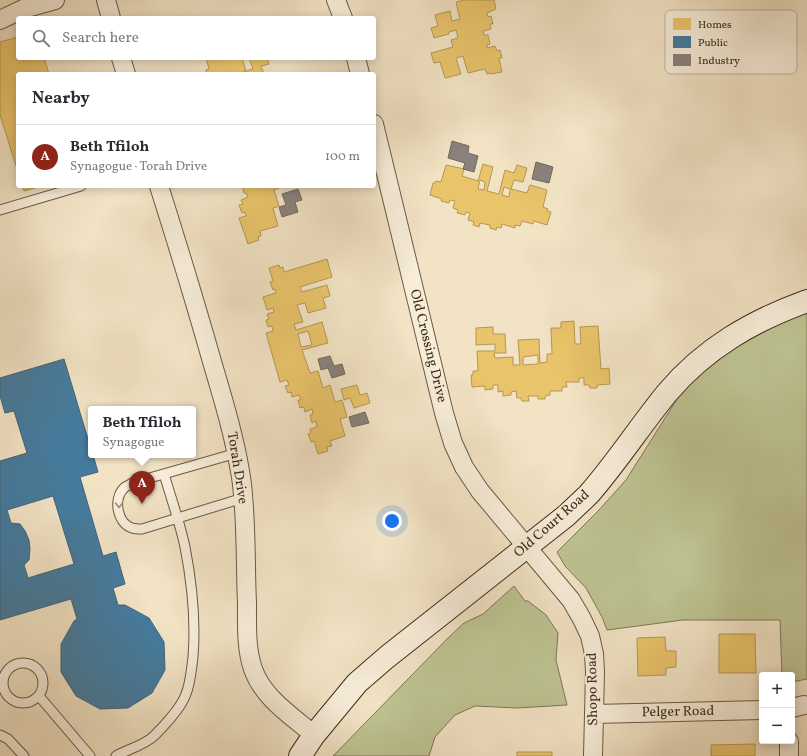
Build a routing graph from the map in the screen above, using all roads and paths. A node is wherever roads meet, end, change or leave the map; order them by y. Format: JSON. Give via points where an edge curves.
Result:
{"nodes":[{"id":1,"x":55,"y":0,"type":"edge"},
{"id":2,"x":106,"y":0,"type":"edge"},
{"id":3,"x":336,"y":0,"type":"edge"},
{"id":4,"x":110,"y":16,"type":"edge"},
{"id":5,"x":342,"y":16,"type":"edge"},
{"id":6,"x":0,"y":20,"type":"edge"},
{"id":7,"x":122,"y":60,"type":"edge"},
{"id":8,"x":356,"y":60,"type":"edge"},
{"id":9,"x":125,"y":72,"type":"edge"},
{"id":10,"x":360,"y":72,"type":"edge"},
{"id":11,"x":376,"y":132,"type":"edge"},
{"id":12,"x":74,"y":188,"type":"edge"},
{"id":13,"x":160,"y":188,"type":"edge"},
{"id":14,"x":0,"y":210,"type":"edge"},
{"id":15,"x":807,"y":301,"type":"edge"},
{"id":16,"x":237,"y":453,"type":"junction"},
{"id":17,"x":164,"y":474,"type":"junction"},
{"id":18,"x":243,"y":498,"type":"junction"},
{"id":19,"x":177,"y":518,"type":"junction"},
{"id":20,"x":527,"y":546,"type":"junction"},
{"id":21,"x":39,"y":696,"type":"junction"},
{"id":22,"x":759,"y":710,"type":"edge"},
{"id":23,"x":594,"y":714,"type":"junction"},
{"id":24,"x":0,"y":735,"type":"edge"},
{"id":25,"x":314,"y":735,"type":"junction"},
{"id":26,"x":789,"y":744,"type":"edge"},
{"id":27,"x":24,"y":756,"type":"edge"},
{"id":28,"x":90,"y":756,"type":"edge"},
{"id":29,"x":116,"y":756,"type":"edge"},
{"id":30,"x":300,"y":756,"type":"edge"},
{"id":31,"x":593,"y":756,"type":"edge"},
{"id":32,"x":789,"y":756,"type":"edge"}],
"edges":[{"from":1,"to":6,"type":"street","via":[[23,9]]},
{"from":2,"to":4,"type":"street"},
{"from":3,"to":5,"type":"street"},
{"from":7,"to":9,"type":"street"},
{"from":8,"to":10,"type":"street"},
{"from":11,"to":20,"type":"street","name":"Old Crossing Drive","via":[[453,443],[464,467],[480,491]]},
{"from":12,"to":14,"type":"lane"},
{"from":13,"to":16,"type":"street","name":"Torah Drive","via":[[193,294]]},
{"from":15,"to":20,"type":"main road","name":"Old Court Road","via":[[765,318],[726,340],[694,366],[667,393],[588,495]]},
{"from":16,"to":17,"type":"lane"},
{"from":16,"to":18,"type":"street","name":"Torah Drive"},
{"from":17,"to":19,"type":"lane"},
{"from":17,"to":19,"type":"lane","one_way":true,"via":[[132,483],[124,488],[119,497],[118,509],[125,524],[133,529],[142,529]]},
{"from":18,"to":19,"type":"lane"},
{"from":18,"to":25,"type":"street","name":"Torah Drive","via":[[249,654],[261,686],[277,704]]},
{"from":19,"to":29,"type":"lane","via":[[185,546],[193,604],[194,645],[188,687],[182,703],[153,737]]},
{"from":20,"to":23,"type":"street","name":"Shopo Road","via":[[570,600],[590,636],[595,666]]},
{"from":20,"to":25,"type":"main road","name":"Old Court Road","via":[[368,673]]},
{"from":21,"to":21,"type":"lane","via":[[42,690],[42,677],[33,666],[20,663],[4,674],[2,687],[9,699],[28,703]]},
{"from":21,"to":28,"type":"lane"},
{"from":22,"to":23,"type":"street","name":"Pelger Road"},
{"from":23,"to":31,"type":"street","name":"Shopo Road"},
{"from":24,"to":27,"type":"lane","via":[[8,739]]},
{"from":25,"to":30,"type":"main road","name":"Old Court Road"},
{"from":26,"to":32,"type":"street"}]}
